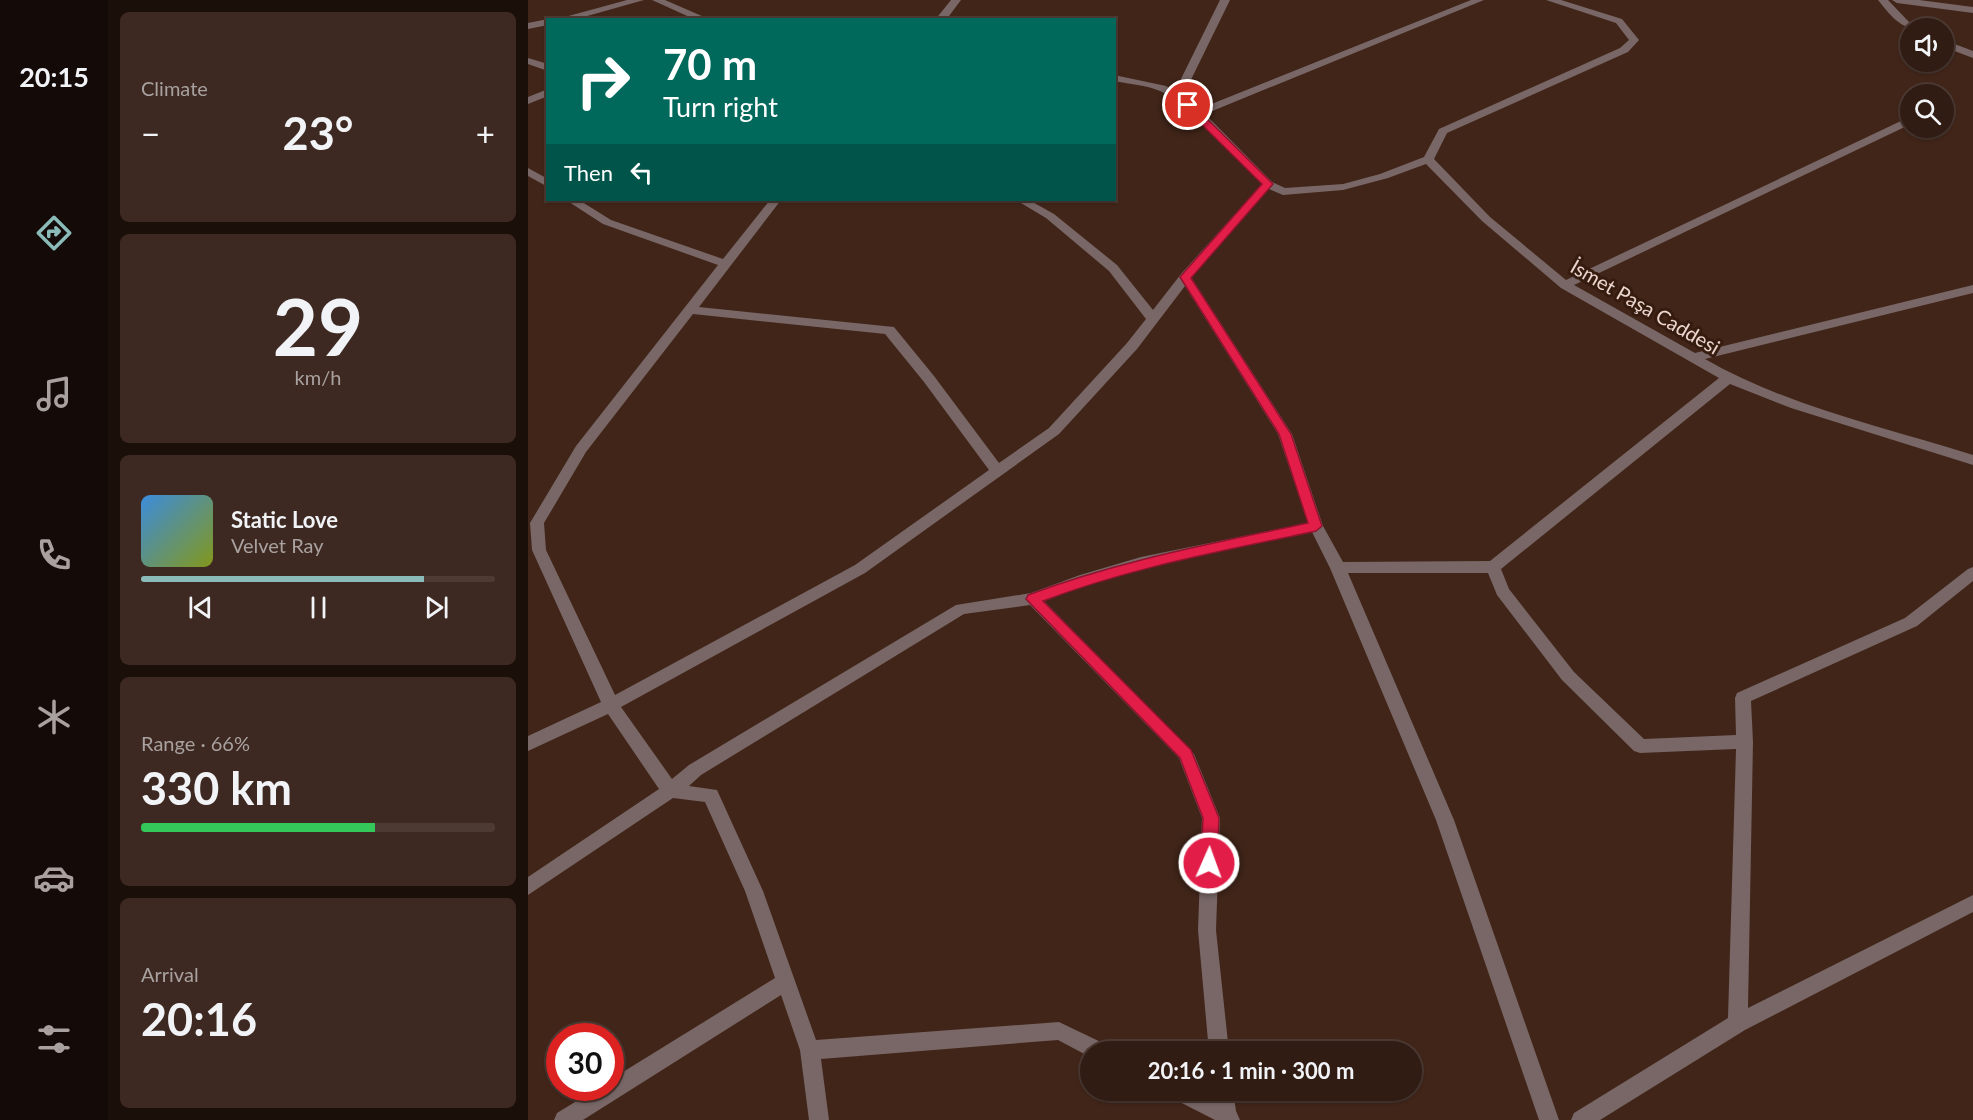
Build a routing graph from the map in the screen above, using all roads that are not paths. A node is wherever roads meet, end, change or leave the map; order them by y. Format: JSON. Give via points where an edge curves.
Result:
{"nodes":[{"id":1,"x":639,"y":0,"type":"edge"},
{"id":2,"x":657,"y":0,"type":"edge"},
{"id":3,"x":956,"y":0,"type":"edge"},
{"id":4,"x":1225,"y":0,"type":"edge"},
{"id":5,"x":1479,"y":0,"type":"edge"},
{"id":6,"x":1551,"y":0,"type":"edge"},
{"id":7,"x":1883,"y":0,"type":"edge"},
{"id":8,"x":1897,"y":0,"type":"edge"},
{"id":9,"x":1973,"y":10,"type":"edge"},
{"id":10,"x":567,"y":18,"type":"edge"},
{"id":11,"x":701,"y":18,"type":"edge"},
{"id":12,"x":942,"y":18,"type":"edge"},
{"id":13,"x":1900,"y":18,"type":"edge"},
{"id":14,"x":546,"y":22,"type":"edge"},
{"id":15,"x":528,"y":26,"type":"edge"},
{"id":16,"x":1954,"y":47,"type":"edge"},
{"id":17,"x":1973,"y":55,"type":"edge"},
{"id":18,"x":528,"y":61,"type":"edge"},
{"id":19,"x":546,"y":67,"type":"edge"},
{"id":20,"x":1116,"y":78,"type":"edge"},
{"id":21,"x":546,"y":93,"type":"edge"},
{"id":22,"x":1177,"y":97,"type":"junction"},
{"id":23,"x":528,"y":101,"type":"edge"},
{"id":24,"x":1198,"y":113,"type":"junction"},
{"id":25,"x":1900,"y":125,"type":"edge"},
{"id":26,"x":1428,"y":159,"type":"junction"},
{"id":27,"x":528,"y":171,"type":"edge"},
{"id":28,"x":546,"y":183,"type":"edge"},
{"id":29,"x":1268,"y":184,"type":"junction"},
{"id":30,"x":574,"y":201,"type":"edge"},
{"id":31,"x":775,"y":201,"type":"edge"},
{"id":32,"x":1022,"y":201,"type":"edge"},
{"id":33,"x":726,"y":264,"type":"junction"},
{"id":34,"x":1185,"y":277,"type":"junction"},
{"id":35,"x":1565,"y":285,"type":"junction"},
{"id":36,"x":1973,"y":290,"type":"edge"},
{"id":37,"x":690,"y":310,"type":"junction"},
{"id":38,"x":1153,"y":319,"type":"junction"},
{"id":39,"x":1693,"y":358,"type":"junction"},
{"id":40,"x":1728,"y":378,"type":"junction"},
{"id":41,"x":1973,"y":460,"type":"edge"},
{"id":42,"x":997,"y":471,"type":"junction"},
{"id":43,"x":533,"y":524,"type":"edge"},
{"id":44,"x":1316,"y":526,"type":"junction"},
{"id":45,"x":1493,"y":567,"type":"junction"},
{"id":46,"x":1338,"y":568,"type":"junction"},
{"id":47,"x":1973,"y":573,"type":"edge"},
{"id":48,"x":1033,"y":599,"type":"junction"},
{"id":49,"x":611,"y":705,"type":"junction"},
{"id":50,"x":1745,"y":742,"type":"junction"},
{"id":51,"x":528,"y":744,"type":"edge"},
{"id":52,"x":670,"y":791,"type":"junction"},
{"id":53,"x":528,"y":887,"type":"edge"},
{"id":54,"x":1973,"y":903,"type":"edge"},
{"id":55,"x":786,"y":982,"type":"junction"},
{"id":56,"x":1738,"y":1023,"type":"junction"},
{"id":57,"x":1218,"y":1041,"type":"edge"},
{"id":58,"x":1080,"y":1042,"type":"edge"},
{"id":59,"x":810,"y":1050,"type":"junction"},
{"id":60,"x":1197,"y":1101,"type":"edge"},
{"id":61,"x":1225,"y":1101,"type":"edge"},
{"id":62,"x":1228,"y":1118,"type":"edge"},
{"id":63,"x":564,"y":1120,"type":"edge"},
{"id":64,"x":819,"y":1120,"type":"edge"},
{"id":65,"x":1549,"y":1120,"type":"edge"},
{"id":66,"x":1581,"y":1120,"type":"edge"}],
"edges":[{"from":1,"to":10,"type":"street"},
{"from":2,"to":11,"type":"street"},
{"from":3,"to":12,"type":"street"},
{"from":4,"to":22,"type":"street"},
{"from":5,"to":24,"type":"street"},
{"from":6,"to":26,"type":"street","via":[[1618,21],[1634,40],[1624,50],[1443,131]]},
{"from":7,"to":13,"type":"street"},
{"from":8,"to":9,"type":"street"},
{"from":14,"to":15,"type":"street"},
{"from":16,"to":17,"type":"street"},
{"from":18,"to":19,"type":"street"},
{"from":20,"to":22,"type":"street","via":[[1162,88]]},
{"from":21,"to":23,"type":"street"},
{"from":22,"to":24,"type":"street"},
{"from":24,"to":29,"type":"street"},
{"from":25,"to":35,"type":"street"},
{"from":26,"to":29,"type":"street","via":[[1342,188],[1283,192]]},
{"from":26,"to":35,"type":"street","name":"İsmet Paşa Caddesi","via":[[1486,219]]},
{"from":27,"to":28,"type":"street"},
{"from":29,"to":34,"type":"street"},
{"from":30,"to":33,"type":"street","via":[[607,222]]},
{"from":31,"to":33,"type":"street"},
{"from":32,"to":38,"type":"street","via":[[1050,216],[1113,268]]},
{"from":33,"to":37,"type":"street"},
{"from":34,"to":38,"type":"street"},
{"from":34,"to":44,"type":"street","via":[[1285,434]]},
{"from":35,"to":39,"type":"street","name":"İsmet Paşa Caddesi"},
{"from":36,"to":39,"type":"street"},
{"from":37,"to":42,"type":"street","via":[[889,330]]},
{"from":37,"to":43,"type":"street","via":[[581,449]]},
{"from":38,"to":42,"type":"street","via":[[1054,431]]},
{"from":39,"to":40,"type":"street","name":"İsmet Paşa Caddesi"},
{"from":40,"to":41,"type":"street","name":"İsmet Paşa Caddesi","via":[[1796,405]]},
{"from":40,"to":45,"type":"street"},
{"from":42,"to":49,"type":"street","via":[[860,569]]},
{"from":43,"to":49,"type":"street","via":[[539,550]]},
{"from":44,"to":46,"type":"street"},
{"from":44,"to":48,"type":"street","via":[[1141,563]]},
{"from":45,"to":46,"type":"street"},
{"from":45,"to":50,"type":"street","via":[[1502,591],[1568,676],[1640,746]]},
{"from":46,"to":65,"type":"street","via":[[1445,819]]},
{"from":47,"to":50,"type":"street","via":[[1911,622],[1743,698]]},
{"from":48,"to":52,"type":"street","via":[[961,609],[695,770]]},
{"from":48,"to":57,"type":"street","via":[[1186,754],[1211,818],[1207,930]]},
{"from":49,"to":51,"type":"street"},
{"from":49,"to":52,"type":"street"},
{"from":50,"to":56,"type":"street"},
{"from":52,"to":53,"type":"street"},
{"from":52,"to":55,"type":"street","via":[[711,795],[754,891]]},
{"from":54,"to":56,"type":"street"},
{"from":55,"to":59,"type":"street"},
{"from":55,"to":63,"type":"street"},
{"from":56,"to":66,"type":"street"},
{"from":58,"to":59,"type":"street","via":[[1059,1031]]},
{"from":59,"to":64,"type":"street"},
{"from":60,"to":62,"type":"street"},
{"from":61,"to":62,"type":"street"}]}
